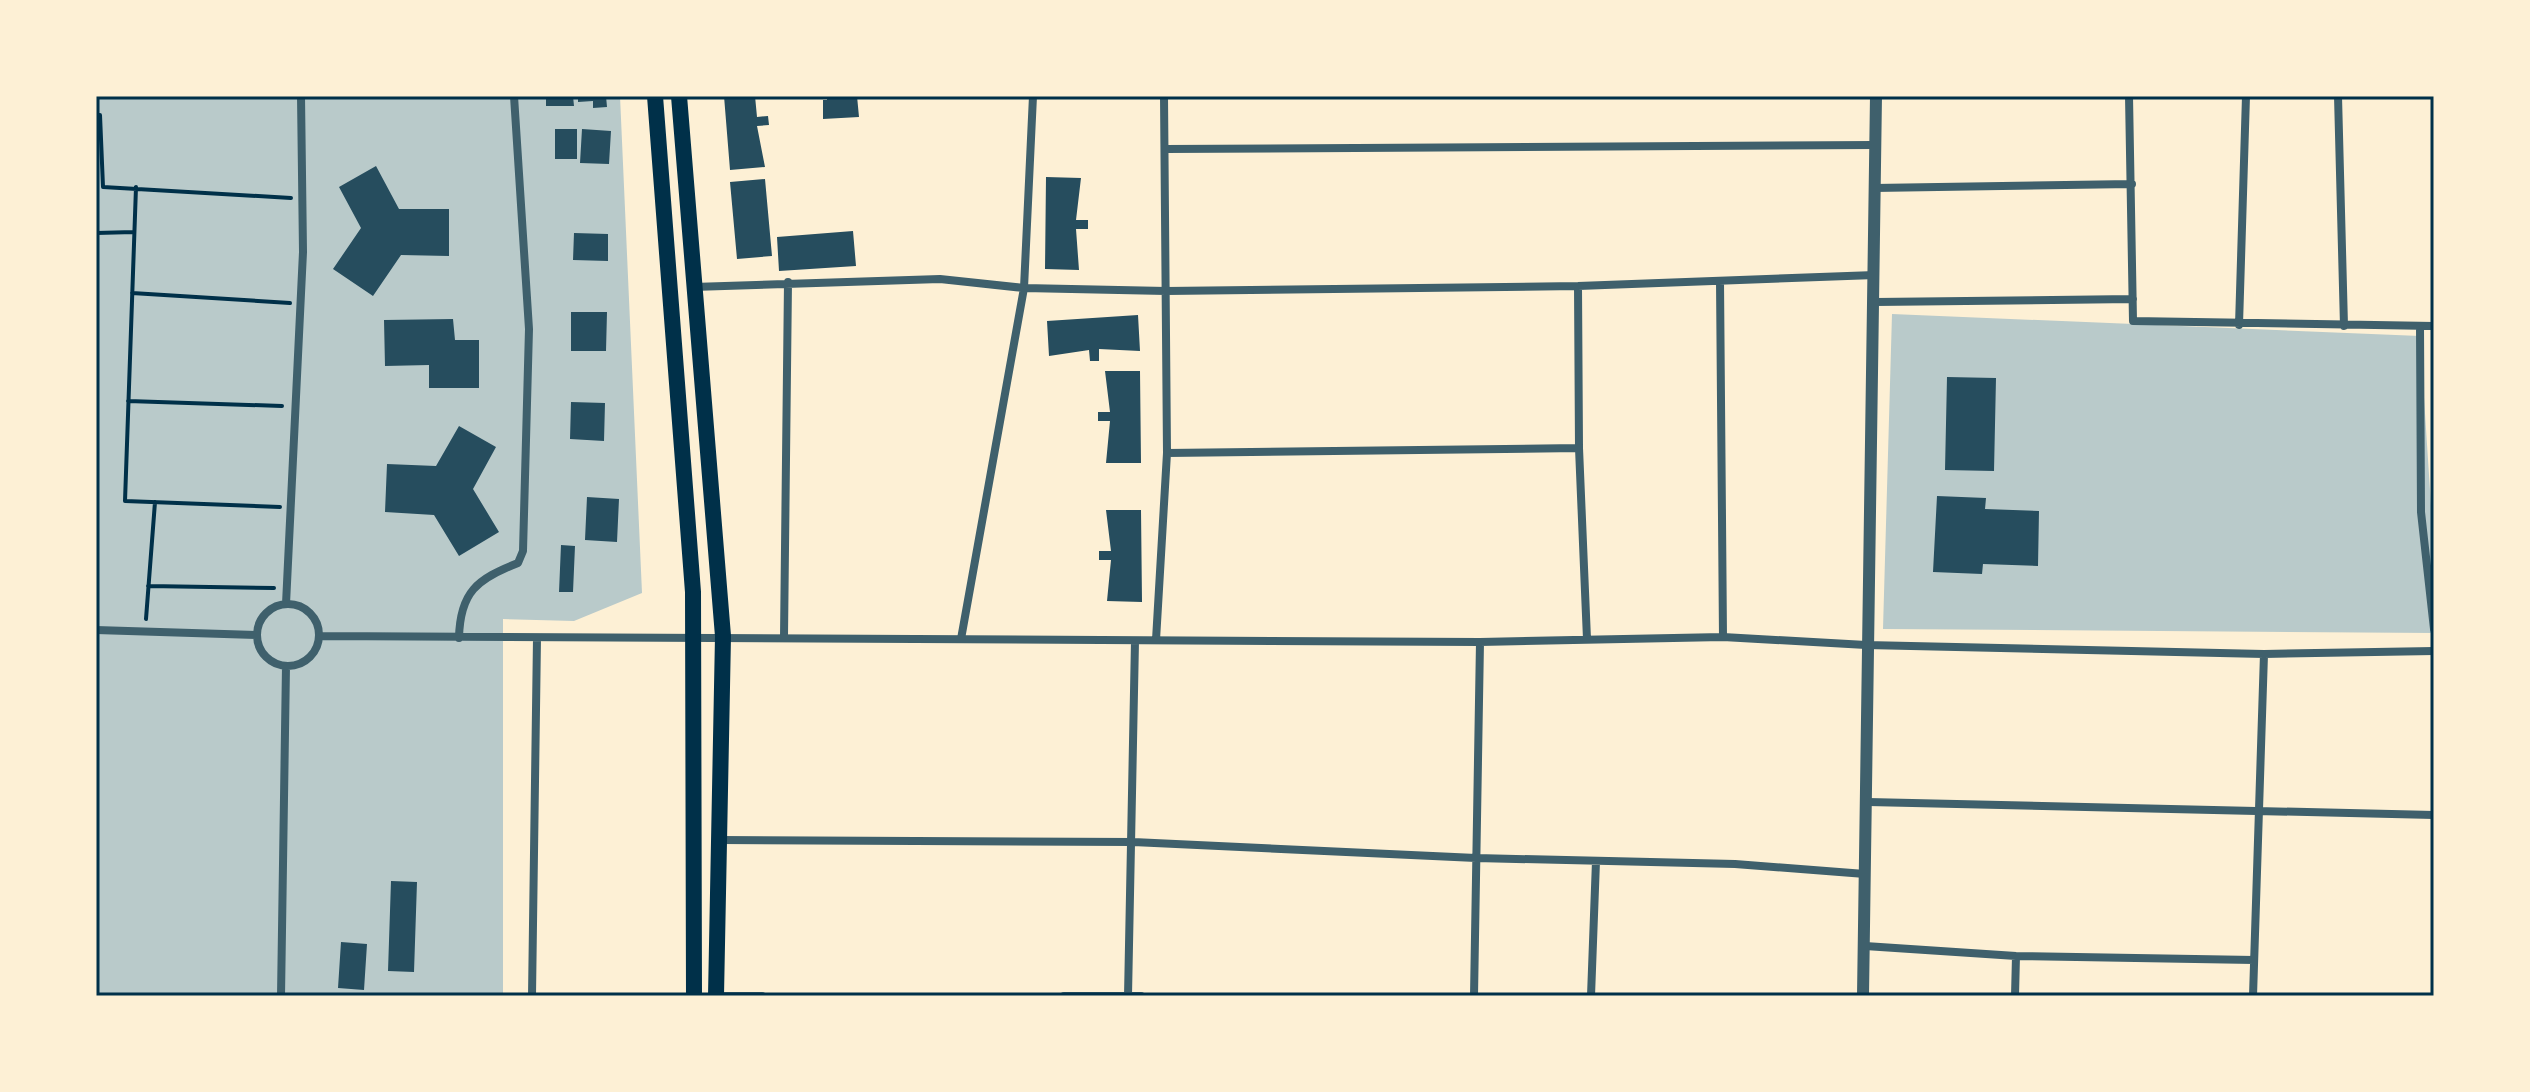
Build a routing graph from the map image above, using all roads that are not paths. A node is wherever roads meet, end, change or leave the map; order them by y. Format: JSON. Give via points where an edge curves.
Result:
{"nodes":[{"id":1,"x":301,"y":96,"type":"edge"},
{"id":2,"x":514,"y":96,"type":"edge"},
{"id":3,"x":655,"y":96,"type":"edge"},
{"id":4,"x":679,"y":96,"type":"edge"},
{"id":5,"x":1033,"y":96,"type":"edge"},
{"id":6,"x":1164,"y":96,"type":"edge"},
{"id":7,"x":1876,"y":96,"type":"edge"},
{"id":8,"x":2129,"y":96,"type":"edge"},
{"id":9,"x":2246,"y":96,"type":"edge"},
{"id":10,"x":2338,"y":96,"type":"edge"},
{"id":11,"x":1874,"y":145,"type":"junction"},
{"id":12,"x":1165,"y":149,"type":"junction"},
{"id":13,"x":2132,"y":184,"type":"junction"},
{"id":14,"x":1874,"y":188,"type":"junction"},
{"id":15,"x":1875,"y":275,"type":"junction"},
{"id":16,"x":1720,"y":281,"type":"junction"},
{"id":17,"x":788,"y":282,"type":"junction"},
{"id":18,"x":1578,"y":286,"type":"junction"},
{"id":19,"x":692,"y":287,"type":"junction"},
{"id":20,"x":1024,"y":288,"type":"junction"},
{"id":21,"x":1166,"y":291,"type":"junction"},
{"id":22,"x":2133,"y":299,"type":"junction"},
{"id":23,"x":1875,"y":302,"type":"junction"},
{"id":24,"x":2239,"y":325,"type":"junction"},
{"id":25,"x":2344,"y":326,"type":"junction"},
{"id":26,"x":2434,"y":326,"type":"edge"},
{"id":27,"x":2420,"y":327,"type":"junction"},
{"id":28,"x":1579,"y":448,"type":"junction"},
{"id":29,"x":1167,"y":453,"type":"junction"},
{"id":30,"x":286,"y":604,"type":"junction"},
{"id":31,"x":2434,"y":629,"type":"edge"},
{"id":32,"x":96,"y":630,"type":"edge"},
{"id":33,"x":257,"y":635,"type":"junction"},
{"id":34,"x":319,"y":636,"type":"junction"},
{"id":35,"x":723,"y":636,"type":"junction"},
{"id":36,"x":784,"y":637,"type":"junction"},
{"id":37,"x":1723,"y":637,"type":"junction"},
{"id":38,"x":459,"y":638,"type":"junction"},
{"id":39,"x":537,"y":638,"type":"junction"},
{"id":40,"x":695,"y":638,"type":"junction"},
{"id":41,"x":961,"y":639,"type":"junction"},
{"id":42,"x":1587,"y":639,"type":"junction"},
{"id":43,"x":1156,"y":640,"type":"junction"},
{"id":44,"x":1135,"y":641,"type":"junction"},
{"id":45,"x":1480,"y":642,"type":"junction"},
{"id":46,"x":1866,"y":645,"type":"junction"},
{"id":47,"x":2434,"y":651,"type":"edge"},
{"id":48,"x":2264,"y":654,"type":"junction"},
{"id":49,"x":286,"y":666,"type":"junction"},
{"id":50,"x":1868,"y":802,"type":"junction"},
{"id":51,"x":2258,"y":812,"type":"junction"},
{"id":52,"x":2434,"y":815,"type":"edge"},
{"id":53,"x":720,"y":840,"type":"junction"},
{"id":54,"x":1133,"y":842,"type":"junction"},
{"id":55,"x":1476,"y":858,"type":"junction"},
{"id":56,"x":1596,"y":861,"type":"junction"},
{"id":57,"x":1865,"y":874,"type":"junction"},
{"id":58,"x":1865,"y":946,"type":"junction"},
{"id":59,"x":2016,"y":956,"type":"junction"},
{"id":60,"x":2254,"y":960,"type":"junction"},
{"id":61,"x":281,"y":996,"type":"edge"},
{"id":62,"x":532,"y":996,"type":"edge"},
{"id":63,"x":694,"y":996,"type":"edge"},
{"id":64,"x":716,"y":996,"type":"edge"},
{"id":65,"x":762,"y":996,"type":"edge"},
{"id":66,"x":1064,"y":996,"type":"edge"},
{"id":67,"x":1128,"y":996,"type":"edge"},
{"id":68,"x":1141,"y":996,"type":"edge"},
{"id":69,"x":1474,"y":996,"type":"edge"},
{"id":70,"x":1591,"y":996,"type":"edge"},
{"id":71,"x":1863,"y":996,"type":"edge"},
{"id":72,"x":2015,"y":996,"type":"edge"},
{"id":73,"x":2253,"y":996,"type":"edge"}],
"edges":[{"from":1,"to":30,"type":"street","via":[[300,304]]},
{"from":2,"to":38,"type":"street","via":[[529,329],[523,551],[518,563],[486,577],[472,590],[460,611]]},
{"from":3,"to":40,"type":"main road"},
{"from":4,"to":19,"type":"main road"},
{"from":5,"to":20,"type":"street"},
{"from":6,"to":12,"type":"street"},
{"from":7,"to":11,"type":"street"},
{"from":8,"to":13,"type":"street"},
{"from":9,"to":24,"type":"street"},
{"from":10,"to":25,"type":"street"},
{"from":11,"to":12,"type":"street"},
{"from":11,"to":14,"type":"street"},
{"from":12,"to":21,"type":"street"},
{"from":13,"to":14,"type":"street"},
{"from":13,"to":22,"type":"street"},
{"from":14,"to":15,"type":"street"},
{"from":15,"to":16,"type":"street"},
{"from":15,"to":23,"type":"street"},
{"from":16,"to":18,"type":"street"},
{"from":16,"to":37,"type":"street"},
{"from":17,"to":19,"type":"street"},
{"from":17,"to":20,"type":"street","via":[[940,279]]},
{"from":17,"to":36,"type":"street"},
{"from":18,"to":21,"type":"street"},
{"from":18,"to":28,"type":"street"},
{"from":19,"to":35,"type":"main road"},
{"from":20,"to":21,"type":"street"},
{"from":20,"to":41,"type":"street"},
{"from":21,"to":29,"type":"street"},
{"from":22,"to":23,"type":"street"},
{"from":22,"to":24,"type":"street","via":[[2131,318],[2140,323]]},
{"from":23,"to":46,"type":"street"},
{"from":24,"to":25,"type":"street"},
{"from":25,"to":27,"type":"street"},
{"from":26,"to":27,"type":"street"},
{"from":27,"to":31,"type":"street","via":[[2421,512]]},
{"from":28,"to":29,"type":"street"},
{"from":28,"to":42,"type":"street"},
{"from":29,"to":43,"type":"street"},
{"from":30,"to":33,"type":"street","via":[[265,613]]},
{"from":30,"to":34,"type":"street","via":[[313,617]]},
{"from":32,"to":33,"type":"street"},
{"from":33,"to":49,"type":"street","via":[[262,653]]},
{"from":34,"to":38,"type":"street"},
{"from":34,"to":49,"type":"street","via":[[305,662]]},
{"from":35,"to":36,"type":"street"},
{"from":35,"to":40,"type":"street"},
{"from":35,"to":53,"type":"main road"},
{"from":36,"to":41,"type":"street"},
{"from":37,"to":42,"type":"street"},
{"from":37,"to":46,"type":"street"},
{"from":38,"to":39,"type":"street"},
{"from":39,"to":40,"type":"street"},
{"from":39,"to":62,"type":"street"},
{"from":40,"to":63,"type":"main road"},
{"from":41,"to":44,"type":"street"},
{"from":42,"to":45,"type":"street"},
{"from":43,"to":44,"type":"street"},
{"from":43,"to":45,"type":"street"},
{"from":44,"to":54,"type":"street"},
{"from":45,"to":55,"type":"street"},
{"from":46,"to":48,"type":"street"},
{"from":46,"to":50,"type":"street"},
{"from":47,"to":48,"type":"street"},
{"from":48,"to":51,"type":"street"},
{"from":49,"to":61,"type":"street"},
{"from":50,"to":51,"type":"street"},
{"from":50,"to":57,"type":"street"},
{"from":51,"to":52,"type":"street"},
{"from":51,"to":60,"type":"street"},
{"from":53,"to":54,"type":"street"},
{"from":53,"to":64,"type":"main road"},
{"from":54,"to":55,"type":"street"},
{"from":54,"to":67,"type":"street"},
{"from":55,"to":56,"type":"street"},
{"from":55,"to":69,"type":"street"},
{"from":56,"to":57,"type":"street"},
{"from":56,"to":70,"type":"street"},
{"from":57,"to":58,"type":"street"},
{"from":58,"to":59,"type":"street"},
{"from":58,"to":71,"type":"street"},
{"from":59,"to":60,"type":"street"},
{"from":59,"to":72,"type":"street"},
{"from":60,"to":73,"type":"street"},
{"from":64,"to":65,"type":"street"},
{"from":66,"to":67,"type":"street"},
{"from":67,"to":68,"type":"street"}]}
